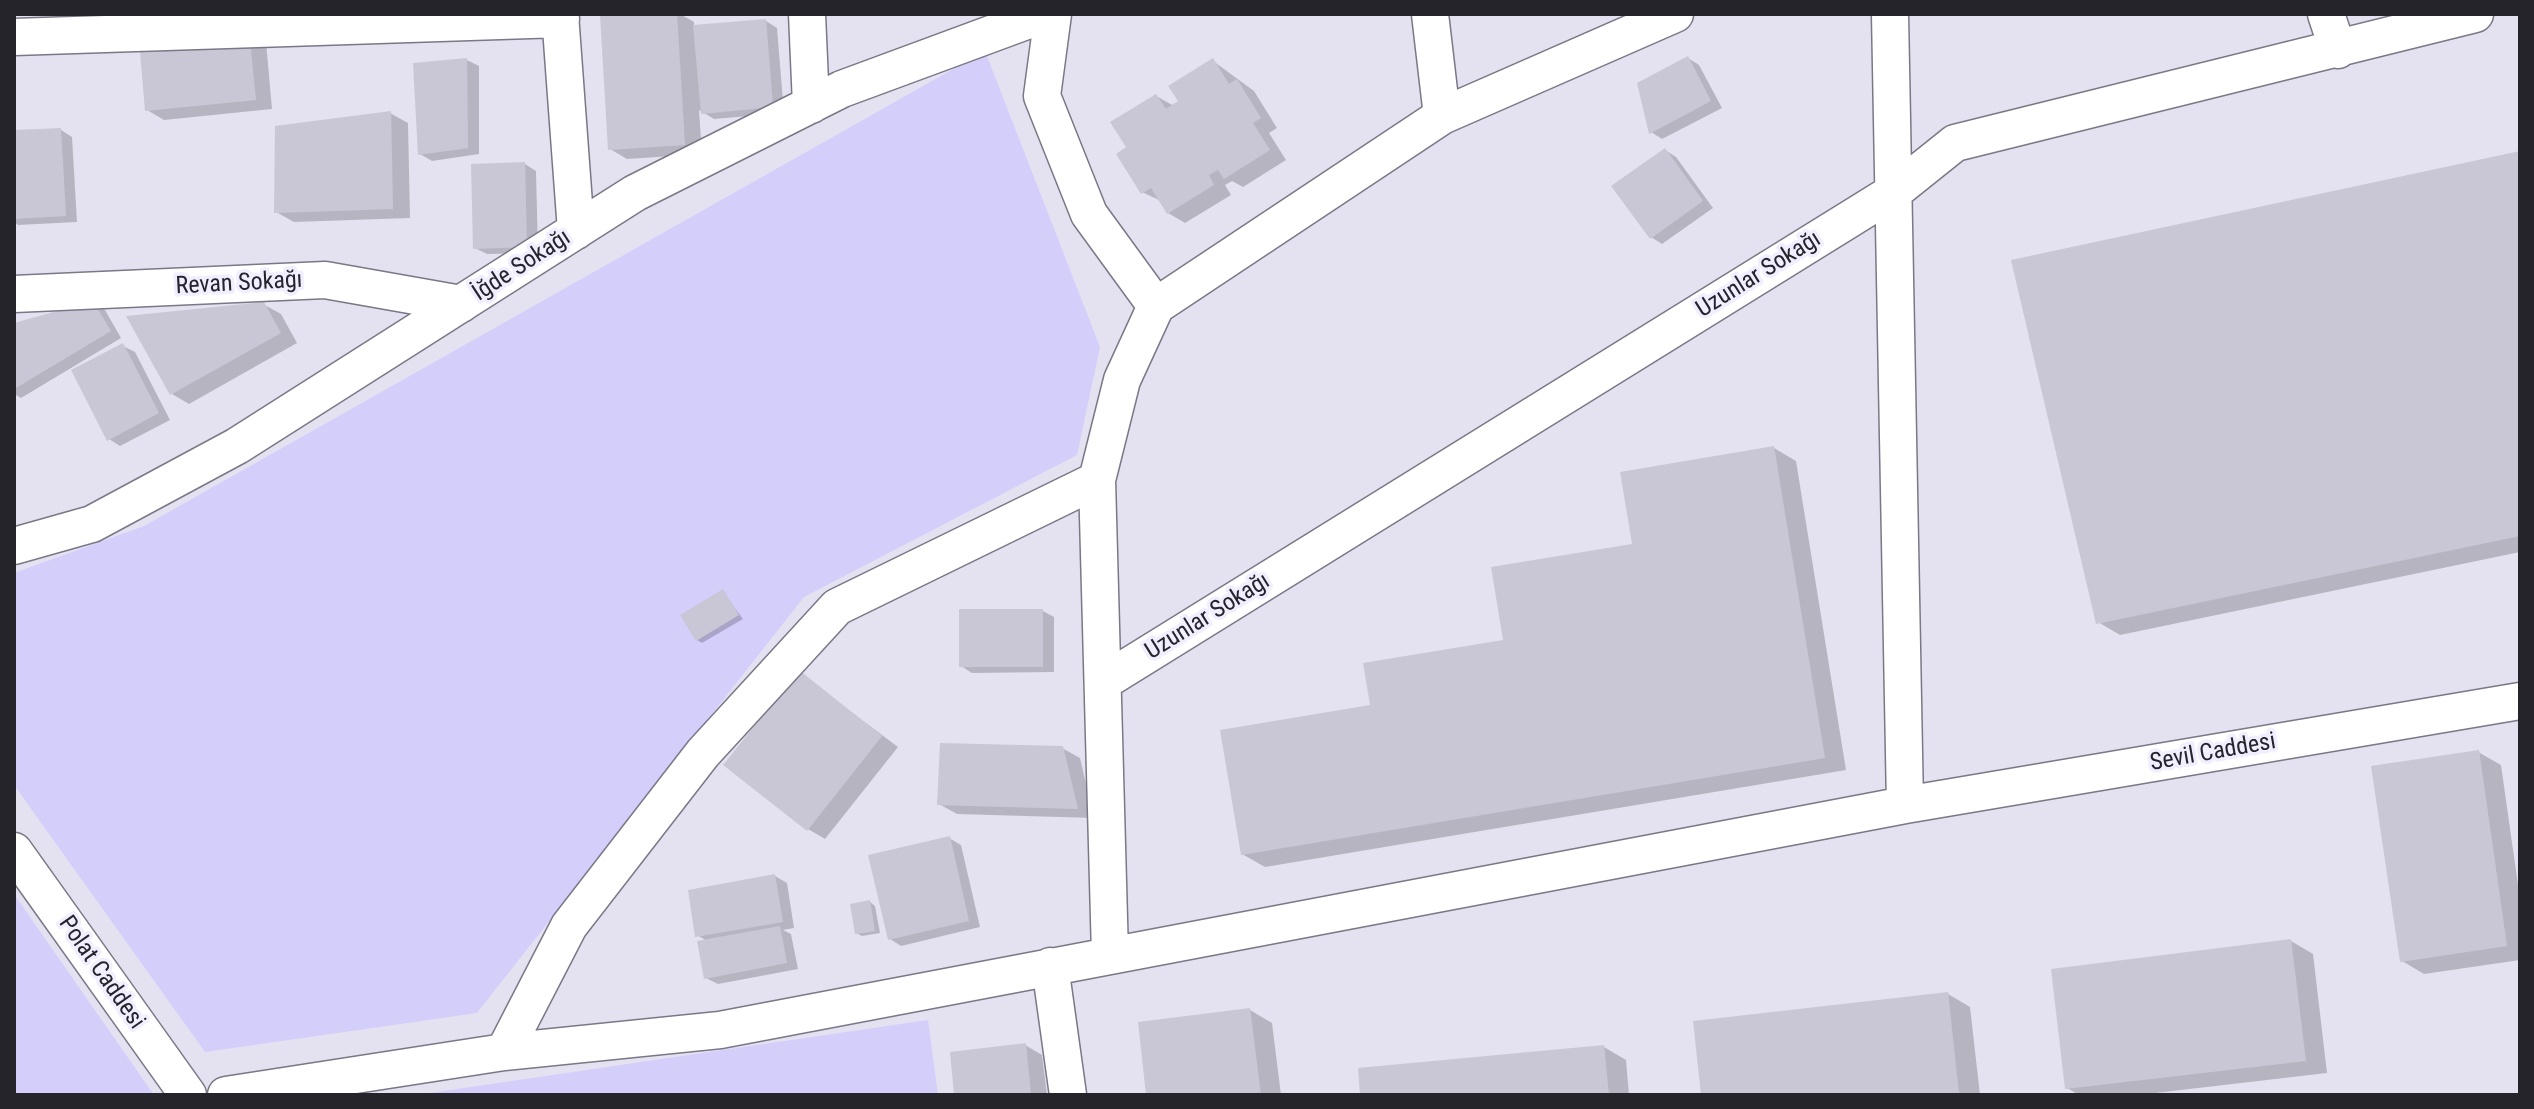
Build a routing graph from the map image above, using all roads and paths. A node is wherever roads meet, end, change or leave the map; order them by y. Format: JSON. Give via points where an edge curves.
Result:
{"nodes":[{"id":1,"x":807,"y":14,"type":"edge"},
{"id":2,"x":1045,"y":14,"type":"edge"},
{"id":3,"x":1053,"y":14,"type":"edge"},
{"id":4,"x":1430,"y":14,"type":"edge"},
{"id":5,"x":1675,"y":14,"type":"edge"},
{"id":6,"x":1890,"y":14,"type":"edge"},
{"id":7,"x":2326,"y":14,"type":"edge"},
{"id":8,"x":2475,"y":14,"type":"edge"},
{"id":9,"x":560,"y":17,"type":"edge"},
{"id":10,"x":14,"y":37,"type":"edge"},
{"id":11,"x":2338,"y":50,"type":"junction"},
{"id":12,"x":811,"y":105,"type":"junction"},
{"id":13,"x":1442,"y":116,"type":"junction"},
{"id":14,"x":1895,"y":191,"type":"junction"},
{"id":15,"x":576,"y":231,"type":"junction"},
{"id":16,"x":14,"y":294,"type":"edge"},
{"id":17,"x":461,"y":304,"type":"junction"},
{"id":18,"x":1156,"y":306,"type":"junction"},
{"id":19,"x":1097,"y":480,"type":"junction"},
{"id":20,"x":14,"y":546,"type":"edge"},
{"id":21,"x":1103,"y":682,"type":"junction"},
{"id":22,"x":2520,"y":701,"type":"edge"},
{"id":23,"x":1905,"y":805,"type":"junction"},
{"id":24,"x":14,"y":851,"type":"edge"},
{"id":25,"x":1110,"y":955,"type":"junction"},
{"id":26,"x":1050,"y":966,"type":"junction"},
{"id":27,"x":504,"y":1052,"type":"junction"},
{"id":28,"x":188,"y":1095,"type":"edge"},
{"id":29,"x":226,"y":1095,"type":"edge"},
{"id":30,"x":1068,"y":1095,"type":"edge"}],
"edges":[{"from":1,"to":12,"type":"street"},
{"from":2,"to":12,"type":"street","name":"İğde Sokağı"},
{"from":3,"to":18,"type":"street","via":[[1042,96],[1089,214]]},
{"from":4,"to":13,"type":"street"},
{"from":5,"to":13,"type":"street"},
{"from":6,"to":14,"type":"street"},
{"from":7,"to":11,"type":"street"},
{"from":8,"to":11,"type":"street","name":"Uzunlar Sokağı"},
{"from":9,"to":10,"type":"street"},
{"from":9,"to":15,"type":"street"},
{"from":11,"to":14,"type":"street","name":"Uzunlar Sokağı","via":[[1955,143]]},
{"from":12,"to":15,"type":"street","name":"İğde Sokağı","via":[[635,193]]},
{"from":13,"to":18,"type":"street"},
{"from":14,"to":21,"type":"street","name":"Uzunlar Sokağı"},
{"from":14,"to":23,"type":"street"},
{"from":15,"to":17,"type":"street","name":"İğde Sokağı"},
{"from":16,"to":17,"type":"street","name":"Revan Sokağı","via":[[325,280]]},
{"from":17,"to":20,"type":"street","name":"İğde Sokağı","via":[[223,454],[92,524]]},
{"from":18,"to":19,"type":"street","via":[[1122,380]]},
{"from":19,"to":21,"type":"street"},
{"from":19,"to":27,"type":"street","via":[[837,607],[703,753],[569,926]]},
{"from":21,"to":25,"type":"street"},
{"from":22,"to":23,"type":"street","name":"Sevil Caddesi"},
{"from":23,"to":25,"type":"street","name":"Sevil Caddesi"},
{"from":24,"to":28,"type":"street","name":"Polat Caddesi"},
{"from":25,"to":26,"type":"street","name":"Sevil Caddesi"},
{"from":26,"to":27,"type":"street","name":"Sevil Caddesi","via":[[720,1030]]},
{"from":26,"to":30,"type":"street"},
{"from":27,"to":29,"type":"street","name":"Sevil Caddesi"}]}
